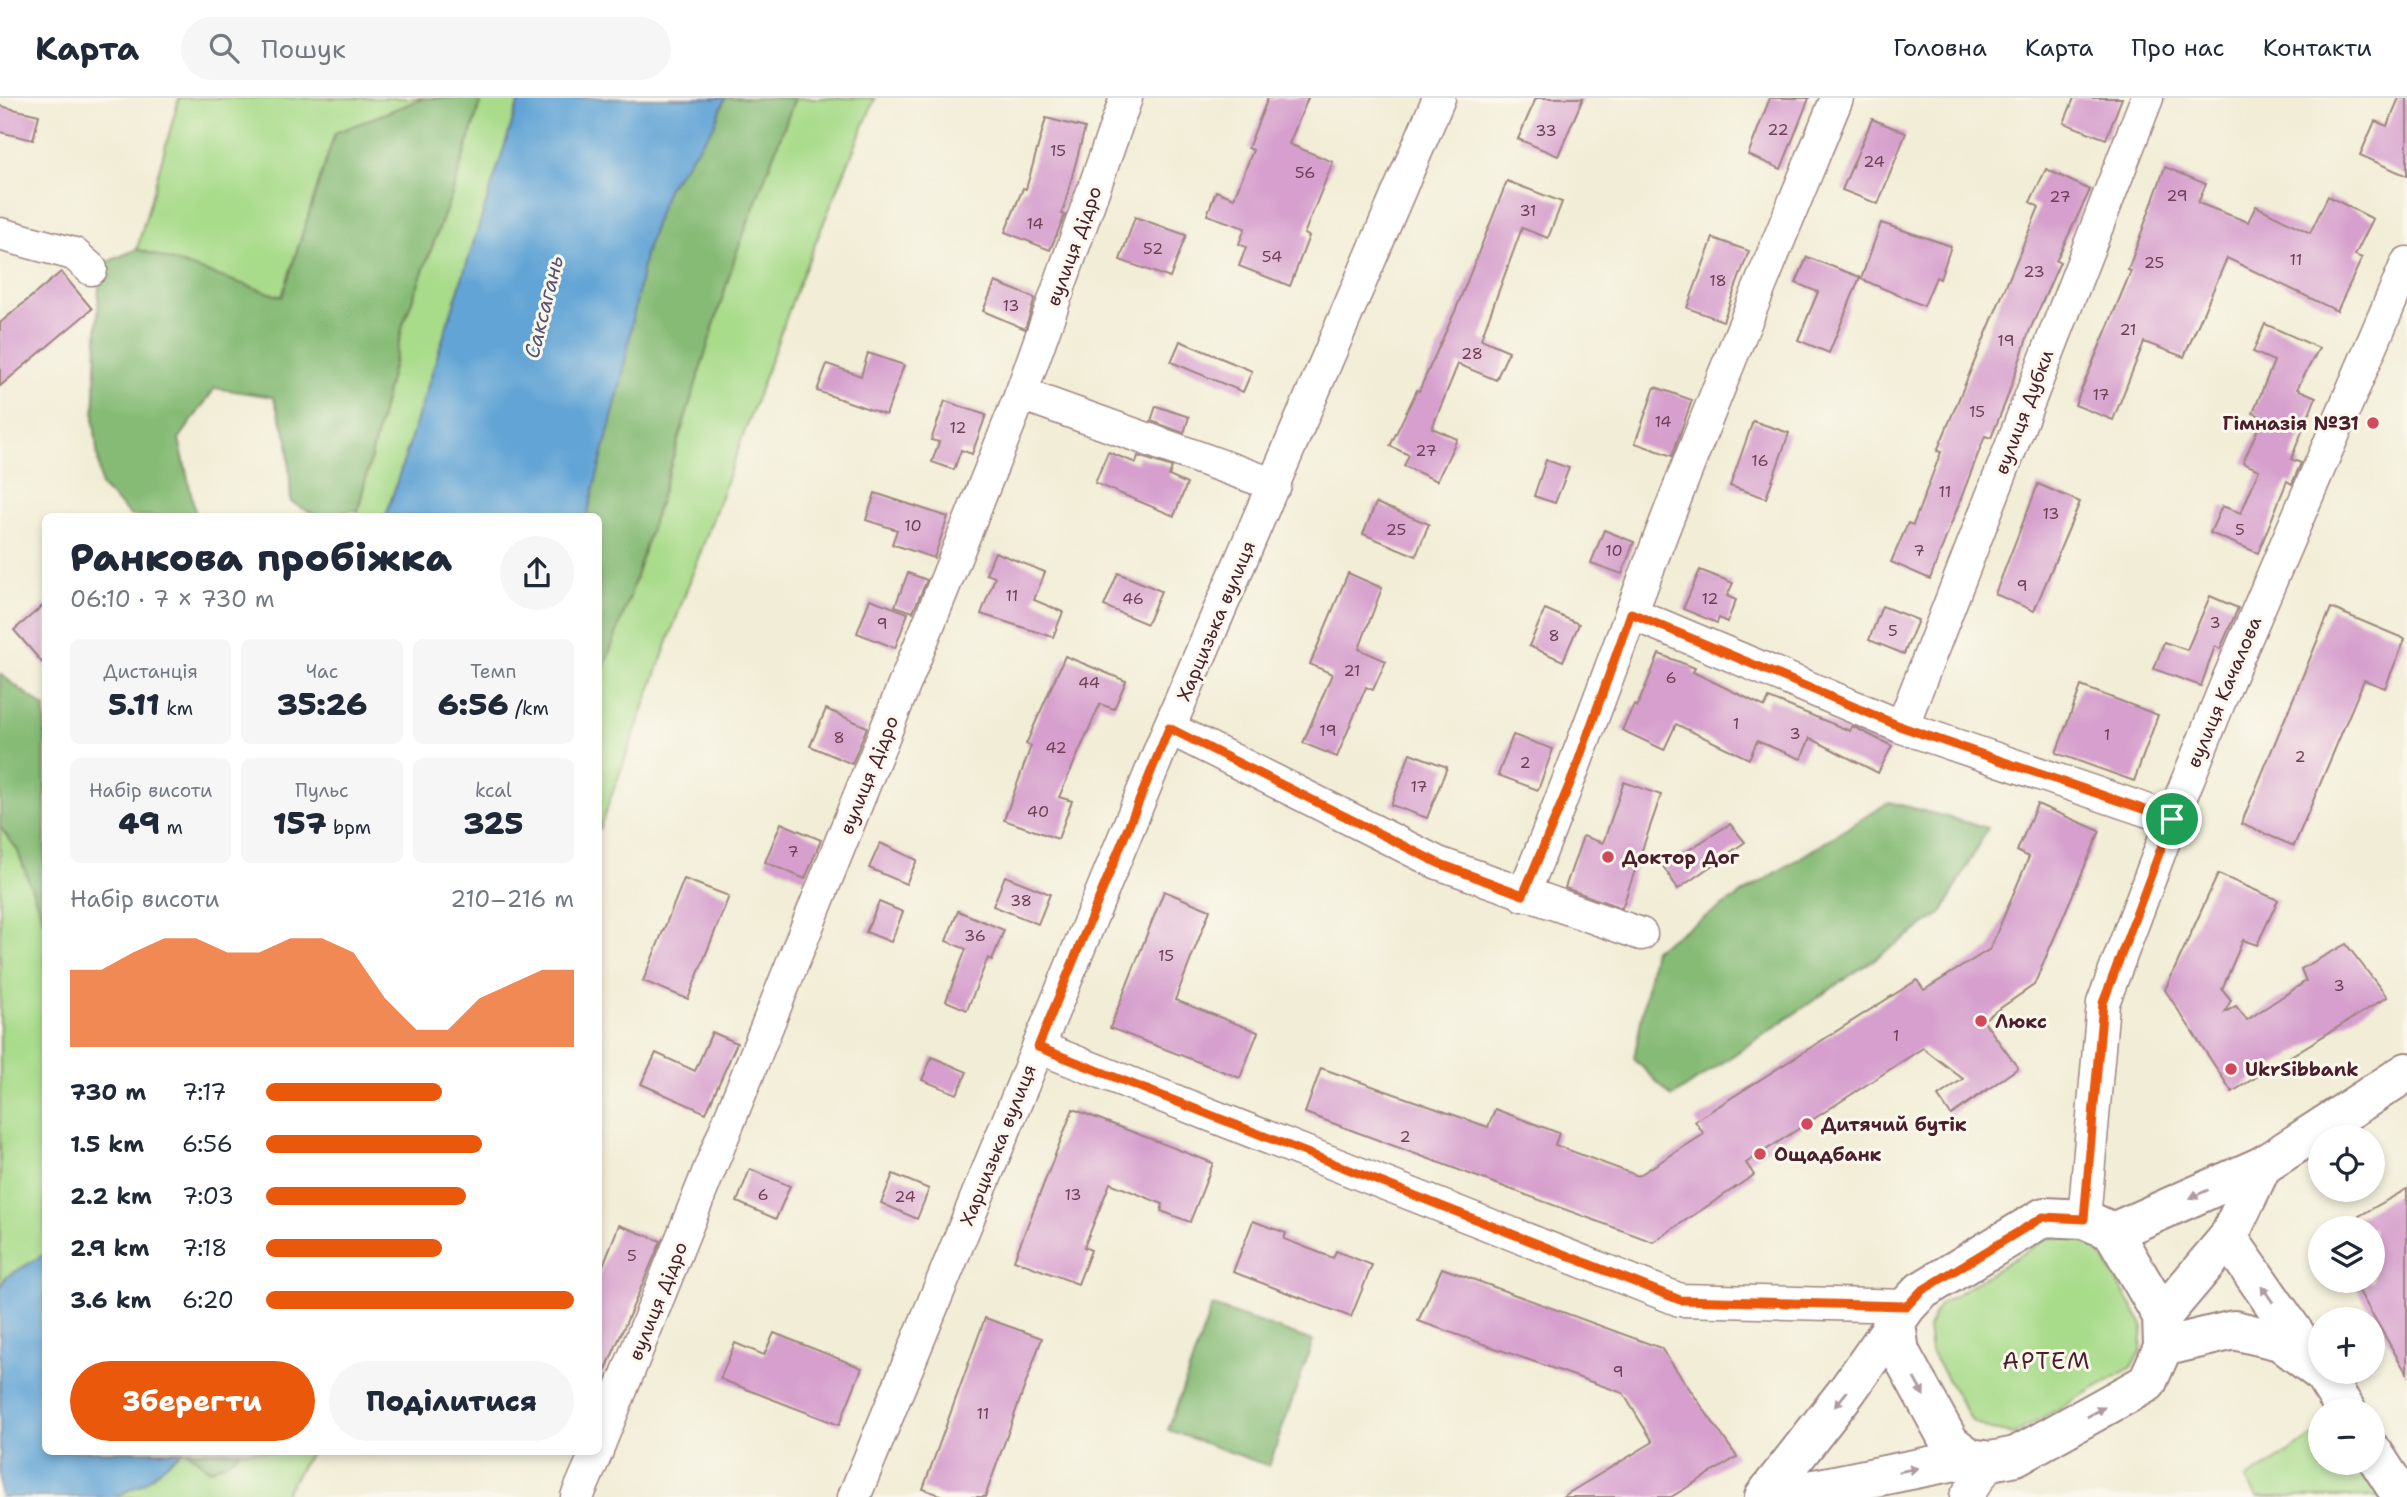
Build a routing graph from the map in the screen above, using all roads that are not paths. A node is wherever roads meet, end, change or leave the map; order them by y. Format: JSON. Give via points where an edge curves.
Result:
{"nodes":[{"id":1,"x":1126,"y":98,"type":"edge"},
{"id":2,"x":1439,"y":98,"type":"edge"},
{"id":3,"x":1837,"y":98,"type":"edge"},
{"id":4,"x":2147,"y":98,"type":"edge"},
{"id":5,"x":0,"y":233,"type":"edge"},
{"id":6,"x":2407,"y":263,"type":"edge"},
{"id":7,"x":91,"y":269,"type":"dead end"},
{"id":8,"x":1021,"y":394,"type":"junction"},
{"id":9,"x":1275,"y":485,"type":"junction"},
{"id":10,"x":1631,"y":613,"type":"junction"},
{"id":11,"x":1902,"y":727,"type":"junction"},
{"id":12,"x":1169,"y":728,"type":"junction"},
{"id":13,"x":2172,"y":819,"type":"junction"},
{"id":14,"x":1523,"y":895,"type":"junction"},
{"id":15,"x":1641,"y":934,"type":"dead end"},
{"id":16,"x":1038,"y":1047,"type":"junction"},
{"id":17,"x":2407,"y":1072,"type":"edge"},
{"id":18,"x":2262,"y":1166,"type":"junction"},
{"id":19,"x":2099,"y":1225,"type":"junction"},
{"id":20,"x":2228,"y":1238,"type":"junction"},
{"id":21,"x":1901,"y":1315,"type":"junction"},
{"id":22,"x":2163,"y":1331,"type":"junction"},
{"id":23,"x":2308,"y":1352,"type":"edge"},
{"id":24,"x":2308,"y":1361,"type":"edge"},
{"id":25,"x":602,"y":1439,"type":"edge"},
{"id":26,"x":596,"y":1455,"type":"edge"},
{"id":27,"x":1980,"y":1460,"type":"junction"},
{"id":28,"x":2385,"y":1471,"type":"edge"},
{"id":29,"x":1766,"y":1495,"type":"edge"},
{"id":30,"x":578,"y":1497,"type":"edge"},
{"id":31,"x":854,"y":1497,"type":"edge"},
{"id":32,"x":1966,"y":1497,"type":"edge"},
{"id":33,"x":2402,"y":1497,"type":"edge"}],
"edges":[{"from":1,"to":8,"type":"street","name":"вулиця Дідро"},
{"from":2,"to":9,"type":"street","name":"Харцизька вулиця"},
{"from":3,"to":10,"type":"street"},
{"from":4,"to":11,"type":"street","name":"вулиця Дубки"},
{"from":5,"to":7,"type":"street","via":[[74,254]]},
{"from":6,"to":13,"type":"street","name":"вулиця Качалова"},
{"from":8,"to":9,"type":"street"},
{"from":8,"to":25,"type":"street","name":"вулиця Дідро"},
{"from":9,"to":12,"type":"street","name":"Харцизька вулиця"},
{"from":10,"to":11,"type":"street"},
{"from":10,"to":14,"type":"street","via":[[1573,776]]},
{"from":11,"to":13,"type":"street"},
{"from":12,"to":14,"type":"street","via":[[1438,863]]},
{"from":12,"to":16,"type":"street","name":"Харцизька вулиця"},
{"from":13,"to":19,"type":"street","name":"вулиця Качалова","via":[[2103,1003]]},
{"from":14,"to":15,"type":"street"},
{"from":16,"to":21,"type":"street","via":[[1680,1300]]},
{"from":16,"to":31,"type":"street","name":"Харцизька вулиця"},
{"from":17,"to":18,"type":"main road"},
{"from":18,"to":19,"type":"main road","one_way":true},
{"from":18,"to":20,"type":"main road"},
{"from":19,"to":21,"type":"main road","via":[[2043,1217],[1921,1291]]},
{"from":19,"to":22,"type":"main road"},
{"from":20,"to":22,"type":"main road"},
{"from":23,"to":20,"type":"main road","one_way":true},
{"from":21,"to":27,"type":"main road","one_way":true,"via":[[1900,1352],[1950,1443]]},
{"from":21,"to":29,"type":"main road","one_way":true},
{"from":22,"to":24,"type":"main road","via":[[2234,1330],[2280,1340]]},
{"from":27,"to":22,"type":"main road","one_way":true,"via":[[2016,1456],[2147,1383]]},
{"from":26,"to":30,"type":"street","name":"вулиця Дідро"},
{"from":29,"to":27,"type":"main road","one_way":true},
{"from":27,"to":32,"type":"street"},
{"from":28,"to":33,"type":"main road"}]}
